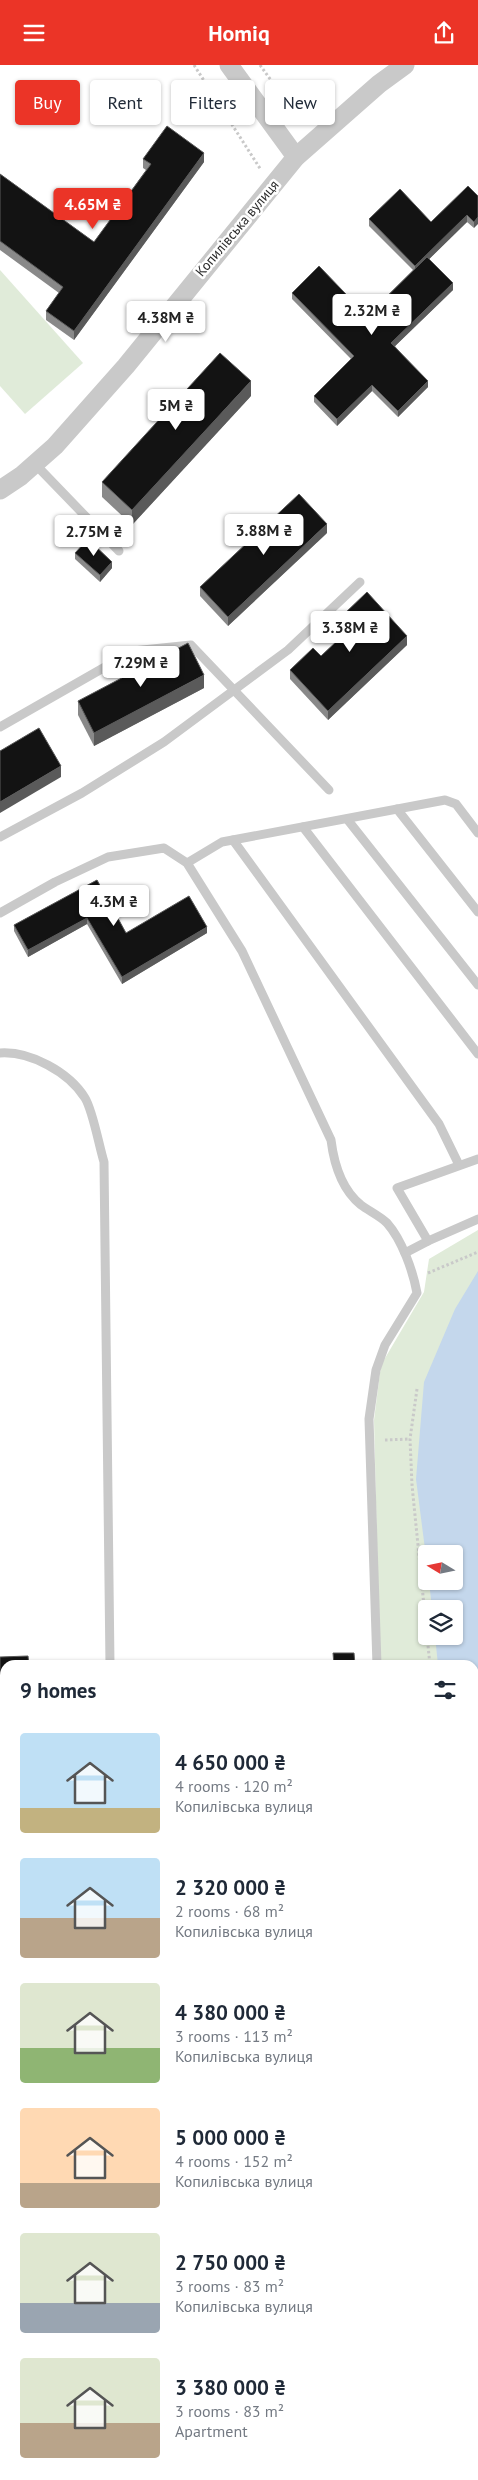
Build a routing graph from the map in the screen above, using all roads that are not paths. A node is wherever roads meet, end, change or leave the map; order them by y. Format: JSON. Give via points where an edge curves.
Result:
{"nodes":[{"id":1,"x":229,"y":65,"type":"edge"},
{"id":2,"x":405,"y":65,"type":"edge"},
{"id":3,"x":296,"y":157,"type":"junction"},
{"id":4,"x":35,"y":465,"type":"junction"},
{"id":5,"x":0,"y":490,"type":"edge"},
{"id":6,"x":119,"y":551,"type":"dead end"},
{"id":7,"x":360,"y":582,"type":"dead end"},
{"id":8,"x":233,"y":690,"type":"junction"},
{"id":9,"x":0,"y":727,"type":"edge"},
{"id":10,"x":328,"y":790,"type":"dead end"},
{"id":11,"x":397,"y":809,"type":"junction"},
{"id":12,"x":348,"y":819,"type":"junction"},
{"id":13,"x":303,"y":827,"type":"junction"},
{"id":14,"x":478,"y":833,"type":"edge"},
{"id":15,"x":0,"y":837,"type":"edge"},
{"id":16,"x":233,"y":840,"type":"junction"},
{"id":17,"x":187,"y":863,"type":"junction"},
{"id":18,"x":478,"y":912,"type":"edge"},
{"id":19,"x":0,"y":913,"type":"edge"},
{"id":20,"x":478,"y":985,"type":"edge"},
{"id":21,"x":0,"y":1053,"type":"edge"},
{"id":22,"x":478,"y":1054,"type":"edge"},
{"id":23,"x":478,"y":1159,"type":"edge"},
{"id":24,"x":459,"y":1165,"type":"junction"},
{"id":25,"x":478,"y":1219,"type":"edge"},
{"id":26,"x":428,"y":1241,"type":"junction"},
{"id":27,"x":405,"y":1253,"type":"junction"},
{"id":28,"x":110,"y":1660,"type":"edge"},
{"id":29,"x":377,"y":1660,"type":"edge"}],
"edges":[{"from":1,"to":3,"type":"street"},
{"from":2,"to":3,"type":"street","name":"Копилівська вулиця"},
{"from":3,"to":4,"type":"street","name":"Копилівська вулиця","via":[[126,367]]},
{"from":4,"to":5,"type":"street","name":"Копилівська вулиця"},
{"from":4,"to":6,"type":"lane"},
{"from":7,"to":8,"type":"lane","via":[[288,650]]},
{"from":8,"to":9,"type":"lane","via":[[191,645],[133,651]]},
{"from":8,"to":10,"type":"lane"},
{"from":8,"to":15,"type":"lane","via":[[164,742],[82,793]]},
{"from":11,"to":12,"type":"lane"},
{"from":11,"to":14,"type":"lane","via":[[451,801]]},
{"from":11,"to":18,"type":"lane"},
{"from":12,"to":13,"type":"lane"},
{"from":12,"to":20,"type":"lane"},
{"from":13,"to":16,"type":"lane"},
{"from":13,"to":22,"type":"lane"},
{"from":16,"to":17,"type":"lane","via":[[222,842]]},
{"from":16,"to":24,"type":"lane","via":[[440,1124]]},
{"from":17,"to":19,"type":"lane","via":[[164,848],[108,857]]},
{"from":17,"to":27,"type":"lane","via":[[242,951],[331,1140],[333,1161],[342,1181],[359,1203],[387,1223]]},
{"from":21,"to":28,"type":"lane","via":[[14,1052],[54,1067],[85,1099],[104,1162]]},
{"from":23,"to":24,"type":"lane"},
{"from":24,"to":26,"type":"lane","via":[[397,1188]]},
{"from":25,"to":26,"type":"lane"},
{"from":26,"to":27,"type":"lane"},
{"from":27,"to":29,"type":"lane","via":[[417,1293],[385,1345],[376,1370],[369,1419]]}]}
